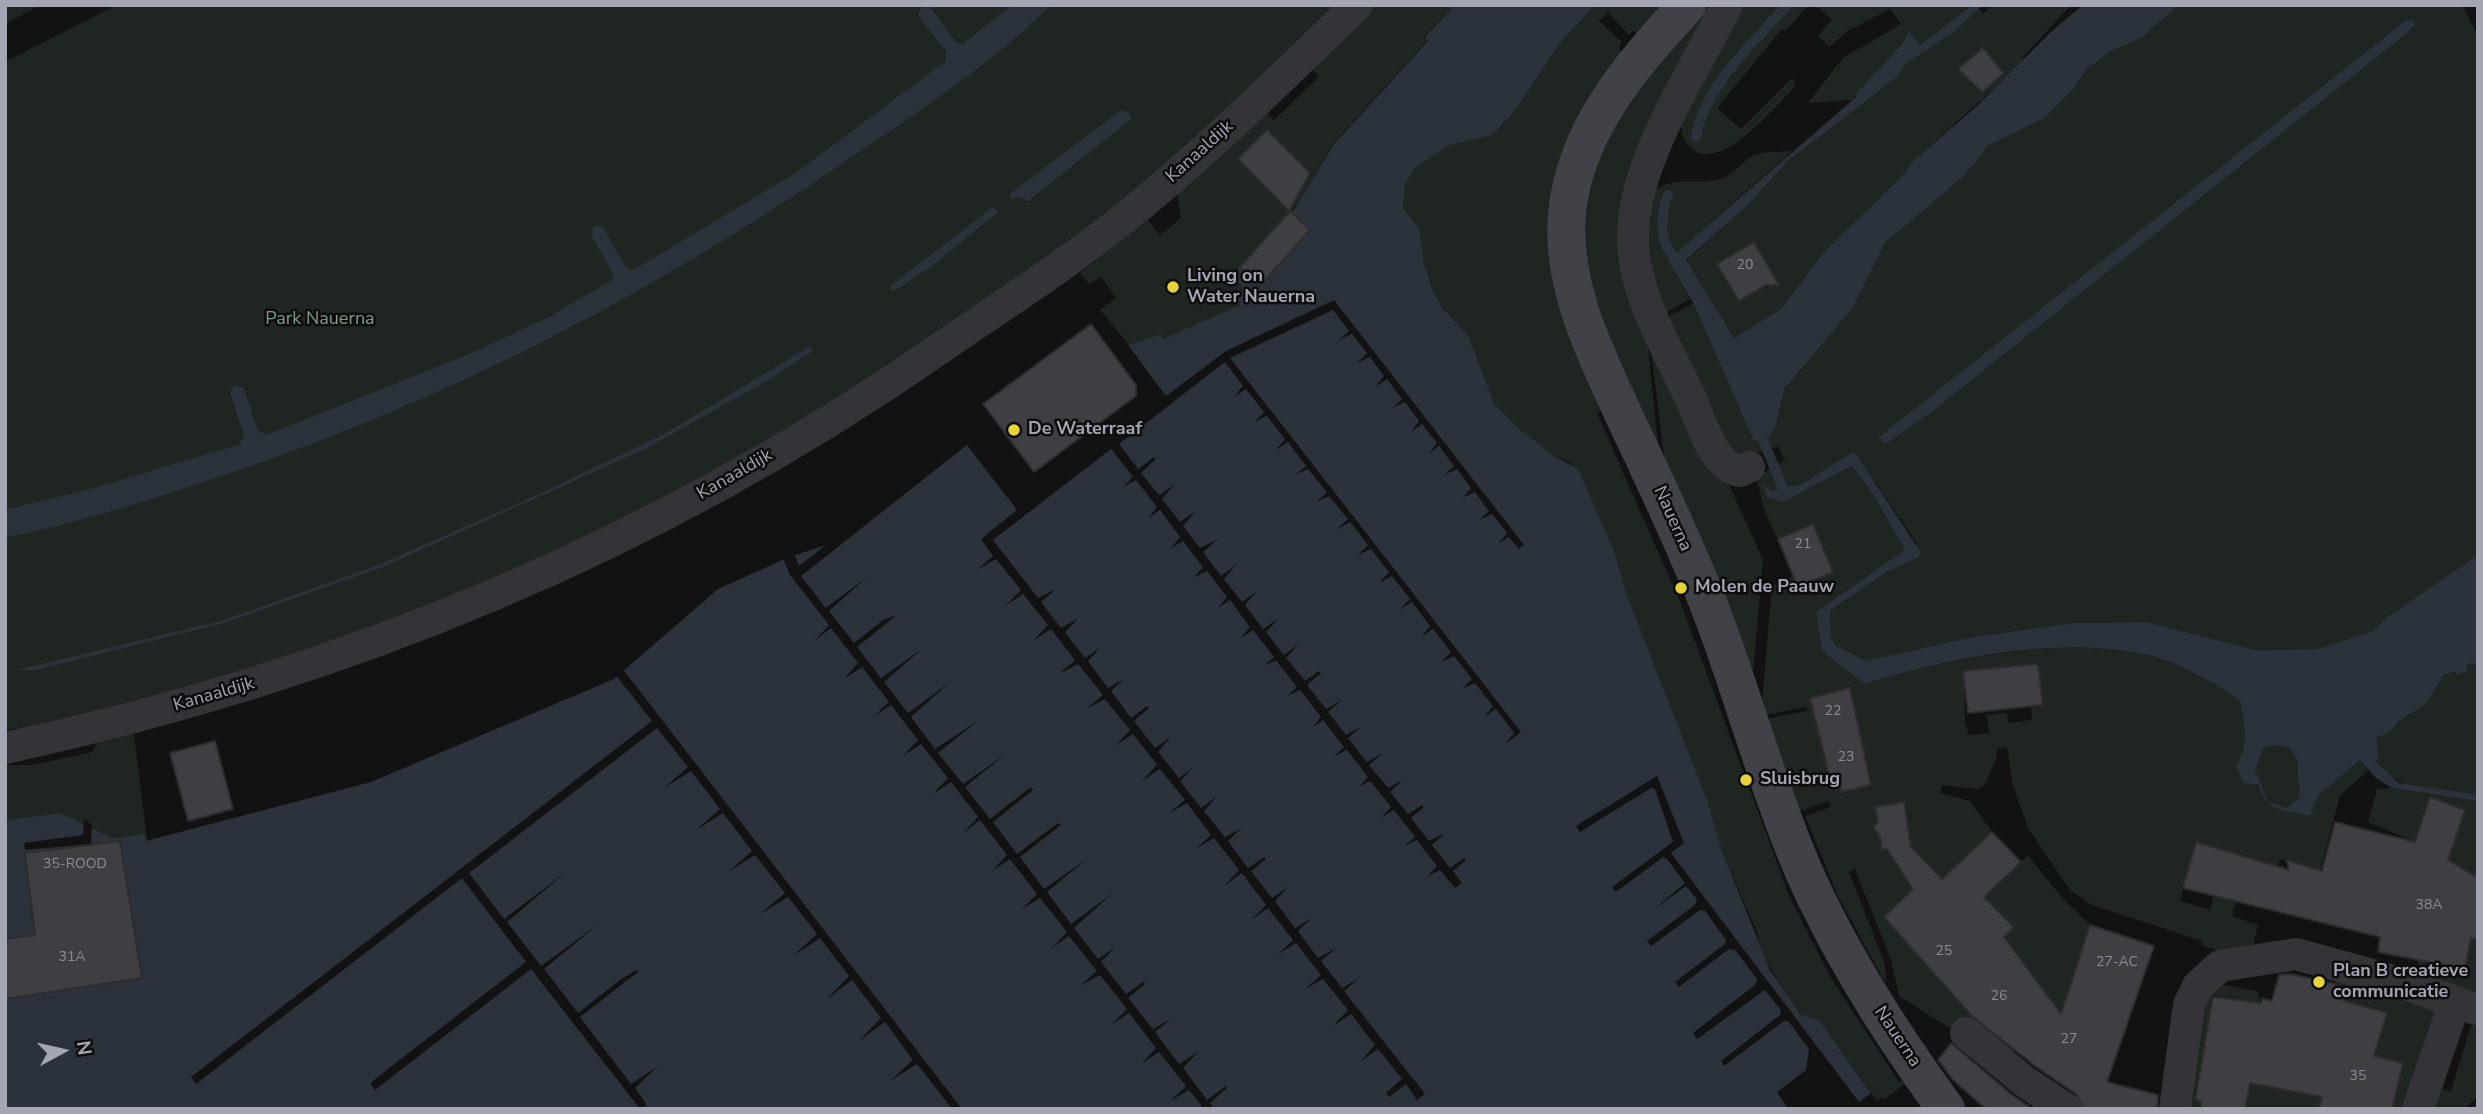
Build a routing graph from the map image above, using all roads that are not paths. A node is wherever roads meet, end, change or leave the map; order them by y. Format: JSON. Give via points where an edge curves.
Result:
{"nodes":[{"id":1,"x":1357,"y":5,"type":"edge"},
{"id":2,"x":1687,"y":5,"type":"edge"},
{"id":3,"x":1727,"y":5,"type":"edge"},
{"id":4,"x":1749,"y":467,"type":"dead end"},
{"id":5,"x":5,"y":748,"type":"edge"},
{"id":6,"x":2466,"y":1006,"type":"edge"},
{"id":7,"x":1966,"y":1033,"type":"dead end"},
{"id":8,"x":1947,"y":1109,"type":"edge"},
{"id":9,"x":2066,"y":1109,"type":"edge"},
{"id":10,"x":2175,"y":1109,"type":"edge"},
{"id":11,"x":2418,"y":1109,"type":"edge"}],
"edges":[{"from":1,"to":5,"type":"street","name":"Kanaaldijk","via":[[1192,160],[1086,248],[902,377],[682,506],[500,594],[353,651],[182,704]]},
{"from":2,"to":8,"type":"street","name":"Nauerna","via":[[1630,69],[1588,140],[1574,176],[1567,216],[1573,281],[1591,343],[1715,620],[1820,907],[1866,991]]},
{"from":3,"to":4,"type":"street","via":[[1656,147],[1637,197],[1633,242],[1648,307],[1709,440],[1726,465],[1740,471]]},
{"from":6,"to":10,"type":"street","via":[[2296,954],[2220,966],[2198,986],[2189,1005]]},
{"from":6,"to":11,"type":"street"},
{"from":7,"to":9,"type":"street"}]}
